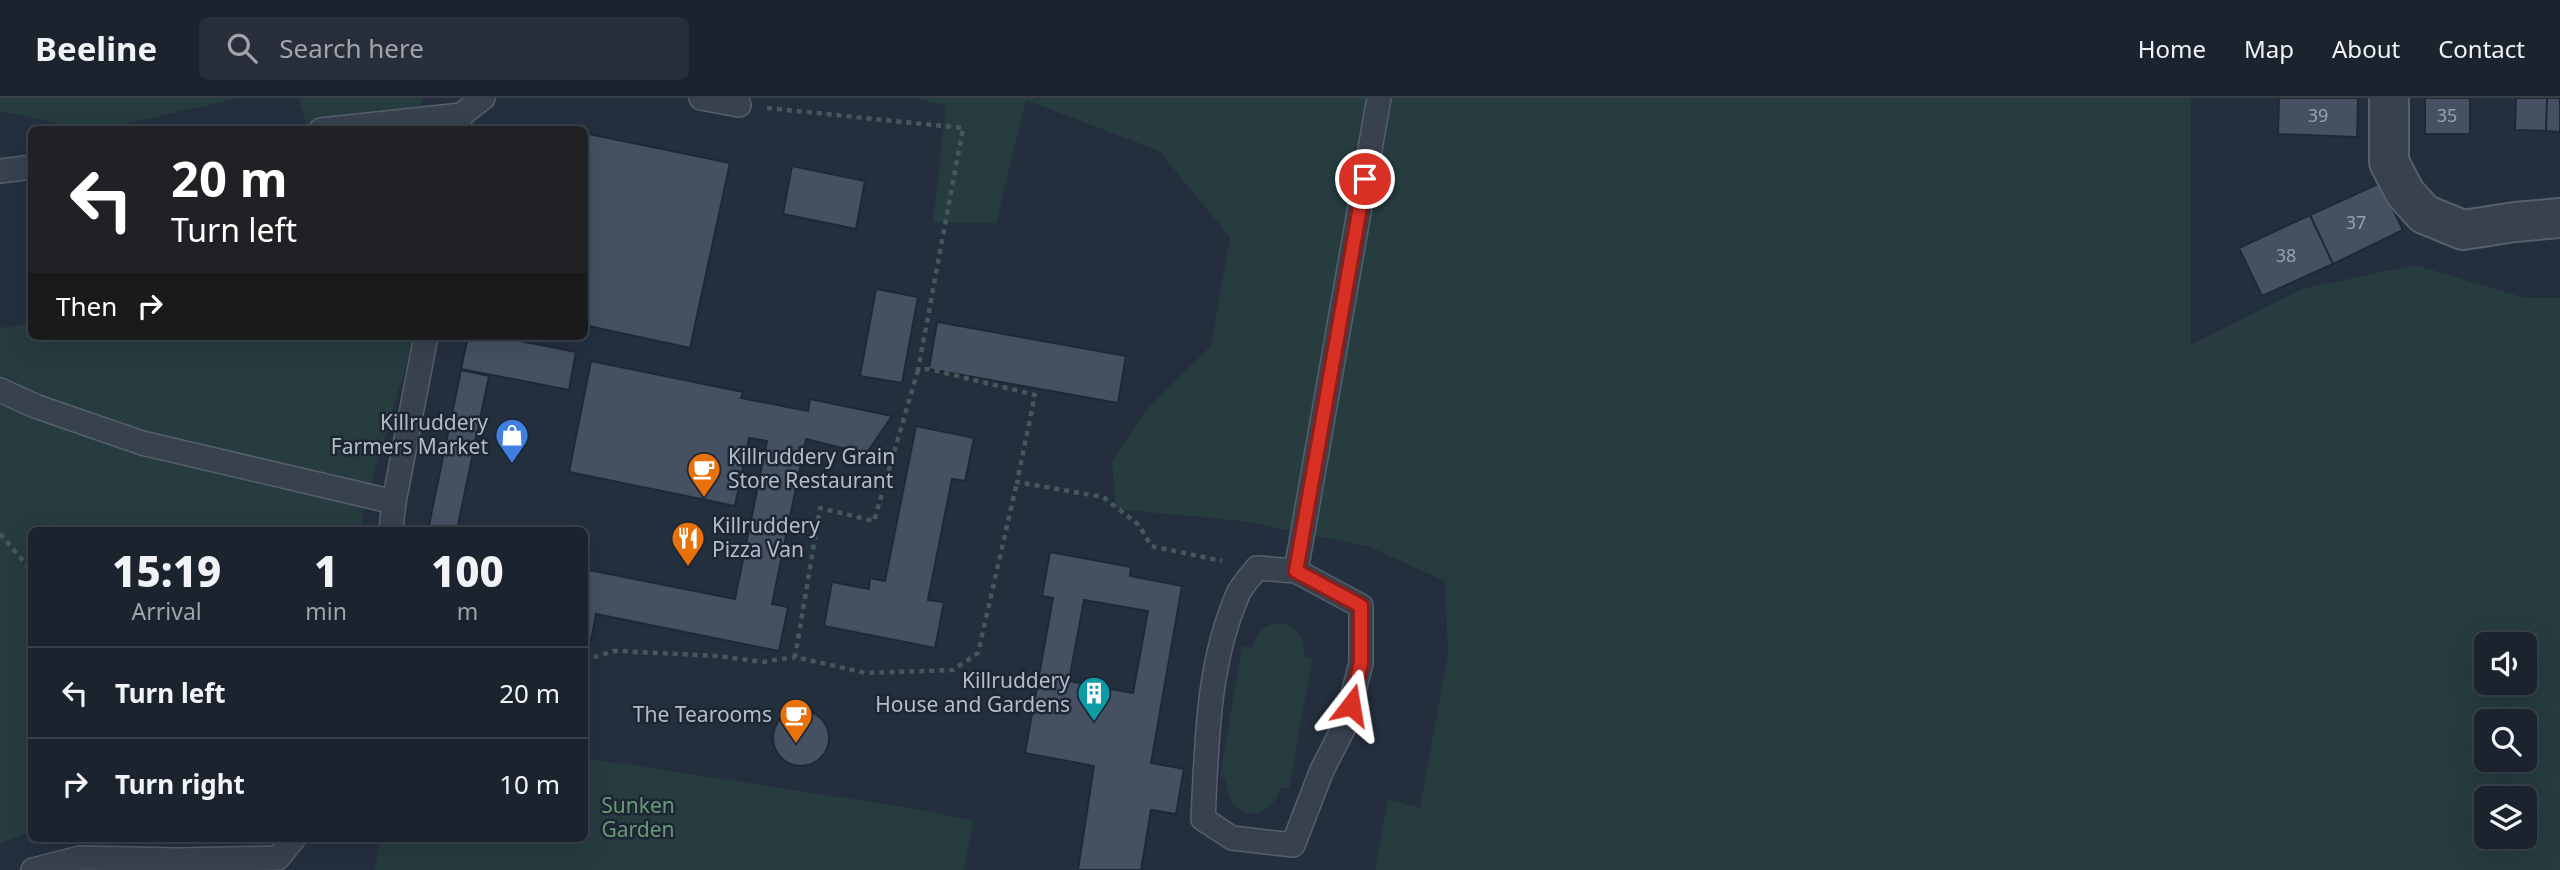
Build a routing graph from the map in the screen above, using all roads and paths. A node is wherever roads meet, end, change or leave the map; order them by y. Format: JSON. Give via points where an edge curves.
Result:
{"nodes":[{"id":1,"x":483,"y":98,"type":"edge"},
{"id":2,"x":701,"y":98,"type":"edge"},
{"id":3,"x":1379,"y":98,"type":"edge"},
{"id":4,"x":2389,"y":98,"type":"edge"},
{"id":5,"x":738,"y":105,"type":"joint"},
{"id":6,"x":455,"y":114,"type":"edge"},
{"id":7,"x":354,"y":126,"type":"edge"},
{"id":8,"x":28,"y":168,"type":"edge"},
{"id":9,"x":0,"y":172,"type":"edge"},
{"id":10,"x":2560,"y":218,"type":"edge"},
{"id":11,"x":425,"y":340,"type":"edge"},
{"id":12,"x":918,"y":369,"type":"junction"},
{"id":13,"x":0,"y":390,"type":"edge"},
{"id":14,"x":1017,"y":482,"type":"junction"},
{"id":15,"x":394,"y":502,"type":"junction"},
{"id":16,"x":391,"y":527,"type":"edge"},
{"id":17,"x":0,"y":534,"type":"edge"},
{"id":18,"x":28,"y":566,"type":"edge"},
{"id":19,"x":1257,"y":568,"type":"junction"},
{"id":20,"x":1296,"y":571,"type":"junction"},
{"id":21,"x":795,"y":657,"type":"junction"},
{"id":22,"x":588,"y":659,"type":"edge"},
{"id":23,"x":291,"y":842,"type":"edge"},
{"id":24,"x":33,"y":870,"type":"edge"}],
"edges":[{"from":1,"to":6,"type":"lane"},
{"from":2,"to":5,"type":"lane"},
{"from":3,"to":20,"type":"lane"},
{"from":4,"to":10,"type":"street","via":[[2389,162],[2404,193],[2424,214],[2463,230]]},
{"from":5,"to":12,"type":"path","via":[[963,128]]},
{"from":6,"to":7,"type":"lane"},
{"from":8,"to":9,"type":"lane"},
{"from":11,"to":15,"type":"lane"},
{"from":12,"to":14,"type":"path","via":[[1035,395]]},
{"from":12,"to":21,"type":"path","via":[[874,522],[820,508]]},
{"from":13,"to":15,"type":"lane","via":[[142,443]]},
{"from":14,"to":19,"type":"path","via":[[1103,497],[1139,525],[1151,546]]},
{"from":14,"to":21,"type":"path","via":[[978,653],[953,670],[866,673]]},
{"from":15,"to":16,"type":"lane"},
{"from":17,"to":18,"type":"path"},
{"from":19,"to":20,"type":"lane"},
{"from":19,"to":20,"type":"lane","via":[[1239,592],[1218,655],[1203,819],[1232,838],[1293,845],[1345,725],[1361,663],[1361,606]]},
{"from":21,"to":22,"type":"path","via":[[763,662],[615,651]]},
{"from":23,"to":24,"type":"lane","via":[[278,858],[80,858]]}]}
